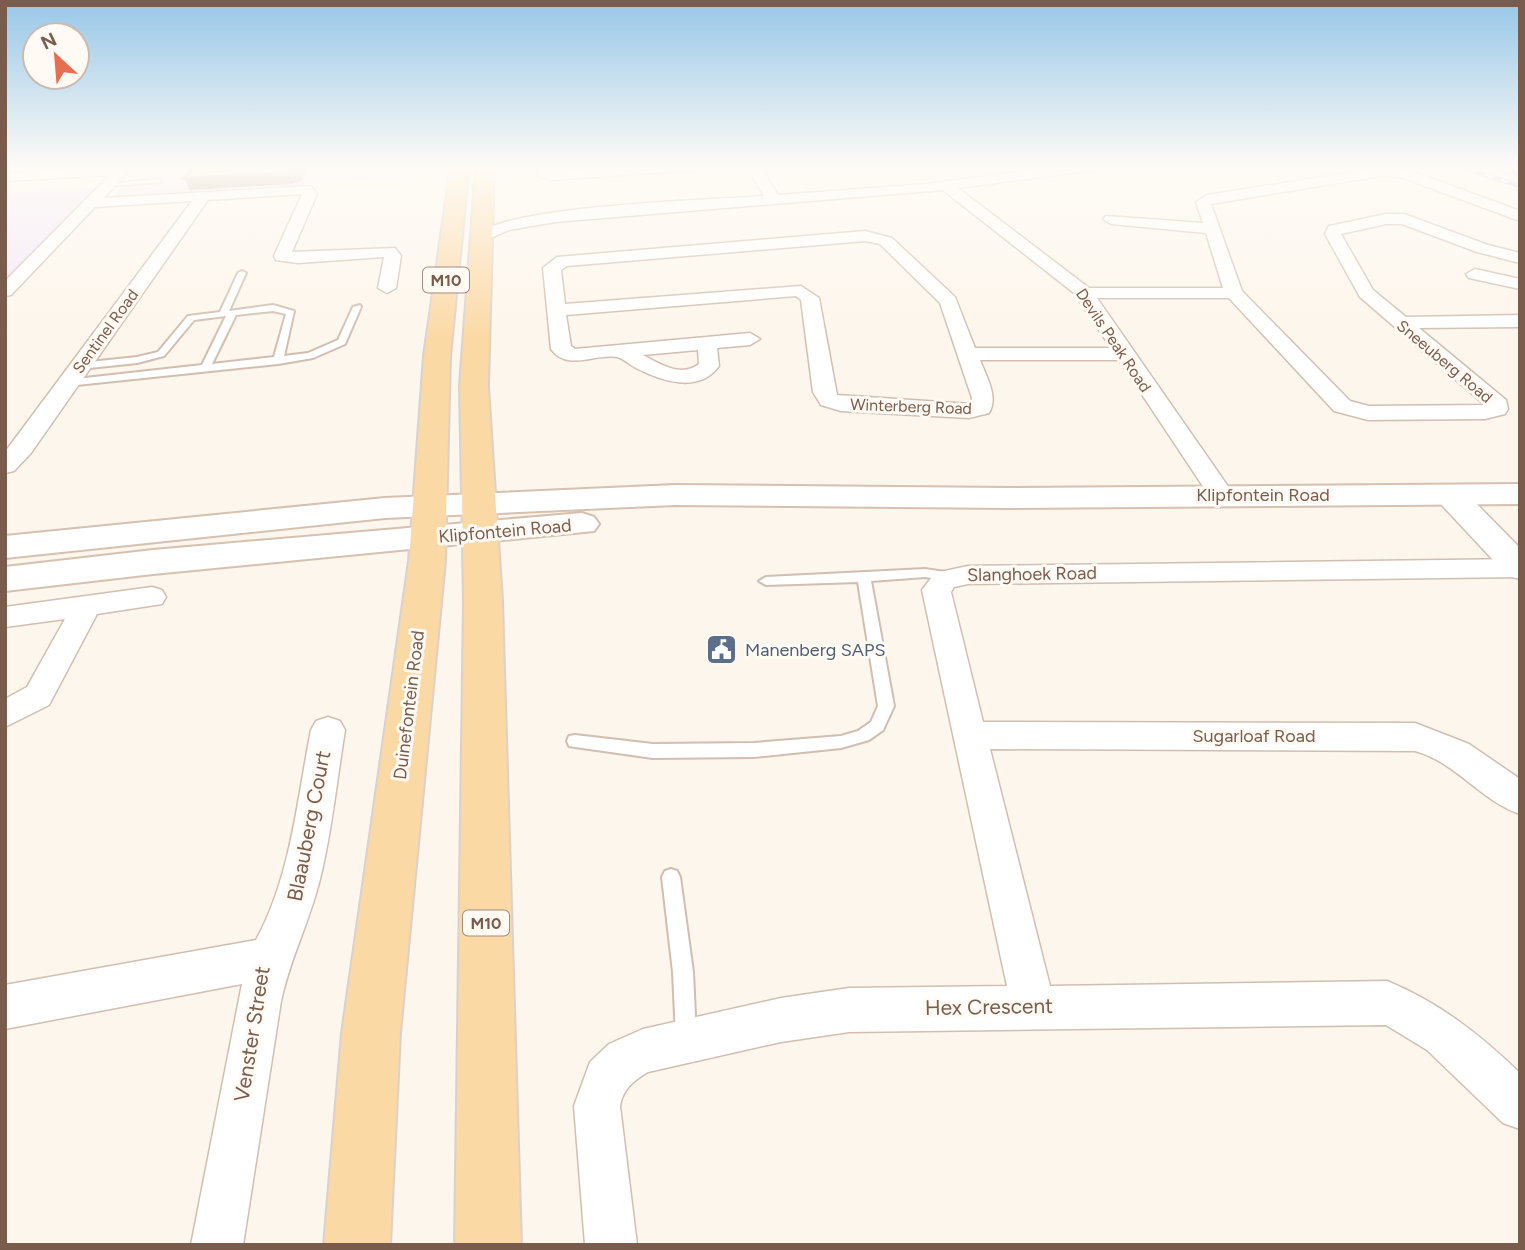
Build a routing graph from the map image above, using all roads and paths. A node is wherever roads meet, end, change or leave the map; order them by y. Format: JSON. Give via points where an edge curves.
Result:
{"nodes":[{"id":1,"x":71,"y":223,"type":"edge"},
{"id":2,"x":183,"y":223,"type":"edge"},
{"id":3,"x":295,"y":223,"type":"edge"},
{"id":4,"x":453,"y":223,"type":"edge"},
{"id":5,"x":483,"y":223,"type":"edge"},
{"id":6,"x":520,"y":223,"type":"edge"},
{"id":7,"x":663,"y":223,"type":"edge"},
{"id":8,"x":994,"y":223,"type":"edge"},
{"id":9,"x":1155,"y":223,"type":"edge"},
{"id":10,"x":1210,"y":223,"type":"edge"},
{"id":11,"x":1364,"y":223,"type":"edge"},
{"id":12,"x":1415,"y":223,"type":"edge"},
{"id":13,"x":1212,"y":229,"type":"junction"},
{"id":14,"x":482,"y":237,"type":"junction"},
{"id":15,"x":669,"y":239,"type":"junction"},
{"id":16,"x":1520,"y":258,"type":"edge"},
{"id":17,"x":242,"y":273,"type":"dead end"},
{"id":18,"x":1475,"y":274,"type":"dead end"},
{"id":19,"x":1520,"y":284,"type":"edge"},
{"id":20,"x":387,"y":288,"type":"dead end"},
{"id":21,"x":5,"y":291,"type":"edge"},
{"id":22,"x":1084,"y":293,"type":"junction"},
{"id":23,"x":1234,"y":293,"type":"junction"},
{"id":24,"x":357,"y":307,"type":"dead end"},
{"id":25,"x":556,"y":310,"type":"junction"},
{"id":26,"x":228,"y":312,"type":"junction"},
{"id":27,"x":1520,"y":321,"type":"edge"},
{"id":28,"x":1401,"y":323,"type":"junction"},
{"id":29,"x":750,"y":339,"type":"dead end"},
{"id":30,"x":707,"y":343,"type":"junction"},
{"id":31,"x":622,"y":351,"type":"junction"},
{"id":32,"x":969,"y":354,"type":"junction"},
{"id":33,"x":1124,"y":354,"type":"junction"},
{"id":34,"x":153,"y":357,"type":"junction"},
{"id":35,"x":278,"y":361,"type":"junction"},
{"id":36,"x":80,"y":366,"type":"junction"},
{"id":37,"x":204,"y":370,"type":"junction"},
{"id":38,"x":155,"y":374,"type":"junction"},
{"id":39,"x":67,"y":383,"type":"junction"},
{"id":40,"x":5,"y":466,"type":"edge"},
{"id":41,"x":1520,"y":494,"type":"edge"},
{"id":42,"x":1221,"y":495,"type":"junction"},
{"id":43,"x":1450,"y":495,"type":"junction"},
{"id":44,"x":478,"y":518,"type":"junction"},
{"id":45,"x":428,"y":522,"type":"junction"},
{"id":46,"x":5,"y":547,"type":"edge"},
{"id":47,"x":1520,"y":568,"type":"edge"},
{"id":48,"x":864,"y":577,"type":"junction"},
{"id":49,"x":952,"y":577,"type":"junction"},
{"id":50,"x":5,"y":579,"type":"edge"},
{"id":51,"x":766,"y":581,"type":"dead end"},
{"id":52,"x":152,"y":597,"type":"dead end"},
{"id":53,"x":87,"y":606,"type":"junction"},
{"id":54,"x":5,"y":617,"type":"edge"},
{"id":55,"x":5,"y":714,"type":"edge"},
{"id":56,"x":328,"y":730,"type":"dead end"},
{"id":57,"x":970,"y":735,"type":"junction"},
{"id":58,"x":575,"y":741,"type":"dead end"},
{"id":59,"x":1520,"y":799,"type":"edge"},
{"id":60,"x":671,"y":877,"type":"dead end"},
{"id":61,"x":269,"y":958,"type":"junction"},
{"id":62,"x":1033,"y":1006,"type":"junction"},
{"id":63,"x":5,"y":1007,"type":"edge"},
{"id":64,"x":686,"y":1042,"type":"junction"},
{"id":65,"x":1520,"y":1106,"type":"edge"},
{"id":66,"x":217,"y":1245,"type":"edge"},
{"id":67,"x":357,"y":1245,"type":"edge"},
{"id":68,"x":488,"y":1245,"type":"edge"},
{"id":69,"x":611,"y":1245,"type":"edge"}],
"edges":[{"from":1,"to":21,"type":"street"},
{"from":2,"to":36,"type":"street","name":"Sentinel Road"},
{"from":3,"to":20,"type":"street","via":[[282,256],[389,252],[393,256]]},
{"from":4,"to":45,"type":"main road","name":"Duinefontein Road","number":"M10","via":[[437,356]]},
{"from":5,"to":14,"type":"main road","number":"M10"},
{"from":6,"to":14,"type":"street"},
{"from":7,"to":15,"type":"street"},
{"from":8,"to":22,"type":"street","name":"Devils Peak Road"},
{"from":9,"to":13,"type":"street"},
{"from":10,"to":13,"type":"street","name":"Sneeuberg Road"},
{"from":11,"to":28,"type":"street","name":"Sneeuberg Road","via":[[1335,229],[1334,234],[1366,293]]},
{"from":12,"to":16,"type":"street","name":"Sneeuberg Road"},
{"from":13,"to":23,"type":"street","name":"Sneeuberg Road"},
{"from":14,"to":44,"type":"main road","number":"M10","via":[[474,386]]},
{"from":15,"to":25,"type":"street","name":"Winterberg Road","via":[[558,263],[552,268]]},
{"from":15,"to":32,"type":"street","name":"Winterberg Road","via":[[878,237],[943,294]]},
{"from":17,"to":26,"type":"lane"},
{"from":18,"to":19,"type":"street"},
{"from":22,"to":23,"type":"street"},
{"from":22,"to":33,"type":"street","name":"Devils Peak Road"},
{"from":23,"to":28,"type":"street","name":"Sneeuberg Road","via":[[1348,409],[1368,414],[1497,409],[1494,400]]},
{"from":24,"to":35,"type":"lane","via":[[347,334],[336,346]]},
{"from":25,"to":31,"type":"street","via":[[560,345],[566,354]]},
{"from":25,"to":32,"type":"street","name":"Winterberg Road","via":[[801,291],[810,298],[824,392],[829,400],[841,404],[978,409],[983,398]]},
{"from":26,"to":34,"type":"lane","via":[[185,321],[166,351]]},
{"from":26,"to":35,"type":"lane","via":[[290,310]]},
{"from":26,"to":37,"type":"lane"},
{"from":27,"to":28,"type":"street"},
{"from":29,"to":30,"type":"street"},
{"from":30,"to":31,"type":"street"},
{"from":30,"to":31,"type":"street","via":[[709,366],[692,376],[662,373]]},
{"from":32,"to":33,"type":"street"},
{"from":33,"to":42,"type":"street","name":"Devils Peak Road"},
{"from":34,"to":36,"type":"lane"},
{"from":34,"to":38,"type":"lane"},
{"from":35,"to":37,"type":"lane"},
{"from":36,"to":39,"type":"street","name":"Sentinel Road"},
{"from":37,"to":38,"type":"lane"},
{"from":38,"to":39,"type":"lane"},
{"from":39,"to":40,"type":"street","name":"Sentinel Road","via":[[23,448]]},
{"from":41,"to":43,"type":"main road","name":"Klipfontein Road"},
{"from":42,"to":43,"type":"main road","name":"Klipfontein Road"},
{"from":42,"to":44,"type":"main road","name":"Klipfontein Road","via":[[1007,498]]},
{"from":43,"to":47,"type":"street"},
{"from":44,"to":45,"type":"main road","name":"Klipfontein Road"},
{"from":44,"to":68,"type":"main road","number":"M10","via":[[483,601]]},
{"from":45,"to":46,"type":"main road","name":"Klipfontein Road","via":[[238,521]]},
{"from":45,"to":50,"type":"main road","name":"Klipfontein Road"},
{"from":45,"to":67,"type":"main road","name":"Duinefontein Road","number":"M10","via":[[371,1033]]},
{"from":47,"to":49,"type":"street","name":"Slanghoek Road"},
{"from":48,"to":49,"type":"lane","via":[[925,573]]},
{"from":48,"to":51,"type":"lane"},
{"from":48,"to":58,"type":"lane","via":[[886,706],[877,726],[863,736],[841,742],[729,750],[653,751]]},
{"from":49,"to":57,"type":"street","name":"Slanghoek Road","via":[[936,590]]},
{"from":52,"to":53,"type":"street"},
{"from":53,"to":54,"type":"street"},
{"from":53,"to":55,"type":"street","via":[[38,696]]},
{"from":56,"to":61,"type":"street","name":"Blaauberg Court","via":[[302,875],[290,917]]},
{"from":57,"to":59,"type":"street","name":"Sugarloaf Road","via":[[1415,737],[1453,751]]},
{"from":57,"to":62,"type":"street","name":"Slanghoek Road"},
{"from":60,"to":64,"type":"lane"},
{"from":61,"to":63,"type":"street","name":"Venster Street"},
{"from":61,"to":66,"type":"street","name":"Venster Street"},
{"from":62,"to":64,"type":"street","name":"Hex Crescent","via":[[849,1010]]},
{"from":62,"to":65,"type":"street","name":"Hex Crescent","via":[[1387,1003],[1412,1012],[1454,1041]]},
{"from":64,"to":69,"type":"street","name":"Hex Crescent","via":[[624,1059],[599,1087]]}]}
